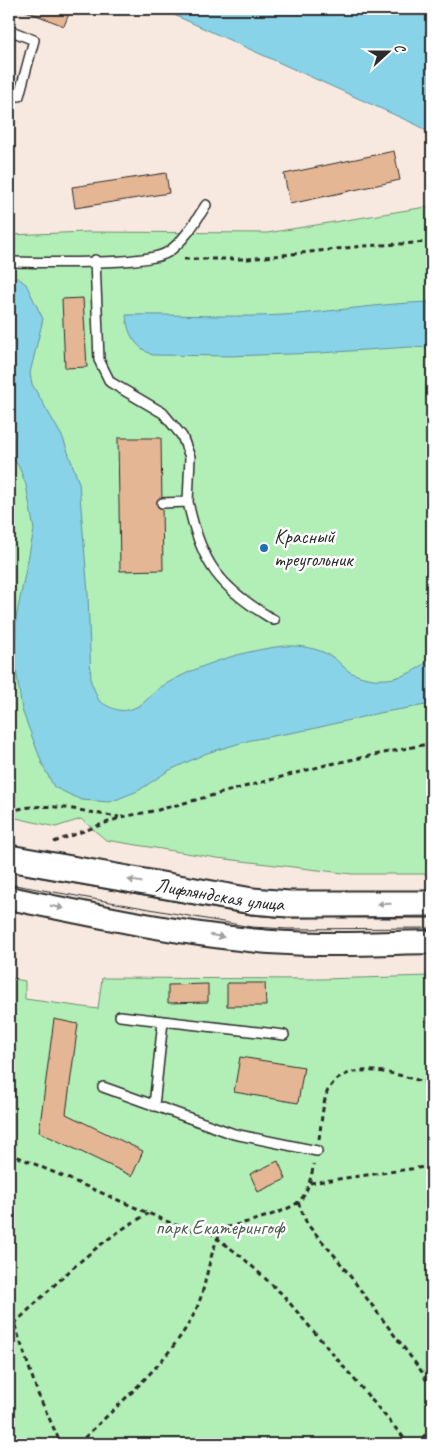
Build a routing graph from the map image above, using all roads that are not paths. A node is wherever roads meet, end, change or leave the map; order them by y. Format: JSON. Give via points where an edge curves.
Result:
{"nodes":[{"id":1,"x":9,"y":30,"type":"edge"},
{"id":2,"x":9,"y":94,"type":"edge"},
{"id":3,"x":206,"y":205,"type":"dead end"},
{"id":4,"x":95,"y":260,"type":"junction"},
{"id":5,"x":9,"y":262,"type":"edge"},
{"id":6,"x":188,"y":502,"type":"junction"},
{"id":7,"x":162,"y":503,"type":"dead end"},
{"id":8,"x":274,"y":620,"type":"dead end"},
{"id":9,"x":9,"y":858,"type":"edge"},
{"id":10,"x":9,"y":898,"type":"edge"},
{"id":11,"x":432,"y":904,"type":"edge"},
{"id":12,"x":432,"y":942,"type":"edge"},
{"id":13,"x":120,"y":1016,"type":"dead end"},
{"id":14,"x":163,"y":1021,"type":"junction"},
{"id":15,"x":284,"y":1035,"type":"dead end"},
{"id":16,"x":103,"y":1087,"type":"dead end"},
{"id":17,"x":154,"y":1106,"type":"junction"},
{"id":18,"x":317,"y":1151,"type":"dead end"}],
"edges":[{"from":1,"to":2,"type":"lane","via":[[34,40],[20,96]]},
{"from":3,"to":4,"type":"lane","via":[[188,234],[167,253],[141,261]]},
{"from":4,"to":5,"type":"lane"},
{"from":4,"to":6,"type":"lane","via":[[99,360],[110,382],[163,413],[182,436],[190,456]]},
{"from":6,"to":7,"type":"lane"},
{"from":6,"to":8,"type":"lane","via":[[204,556],[224,585]]},
{"from":11,"to":9,"type":"main road","name":"Лифляндская улица","one_way":true,"via":[[252,901]]},
{"from":10,"to":12,"type":"street","name":"Лифляндская улица","one_way":true,"via":[[249,940],[288,943]]},
{"from":13,"to":14,"type":"lane"},
{"from":14,"to":15,"type":"lane"},
{"from":14,"to":17,"type":"lane"},
{"from":16,"to":17,"type":"lane"},
{"from":17,"to":18,"type":"lane","via":[[234,1134]]}]}
